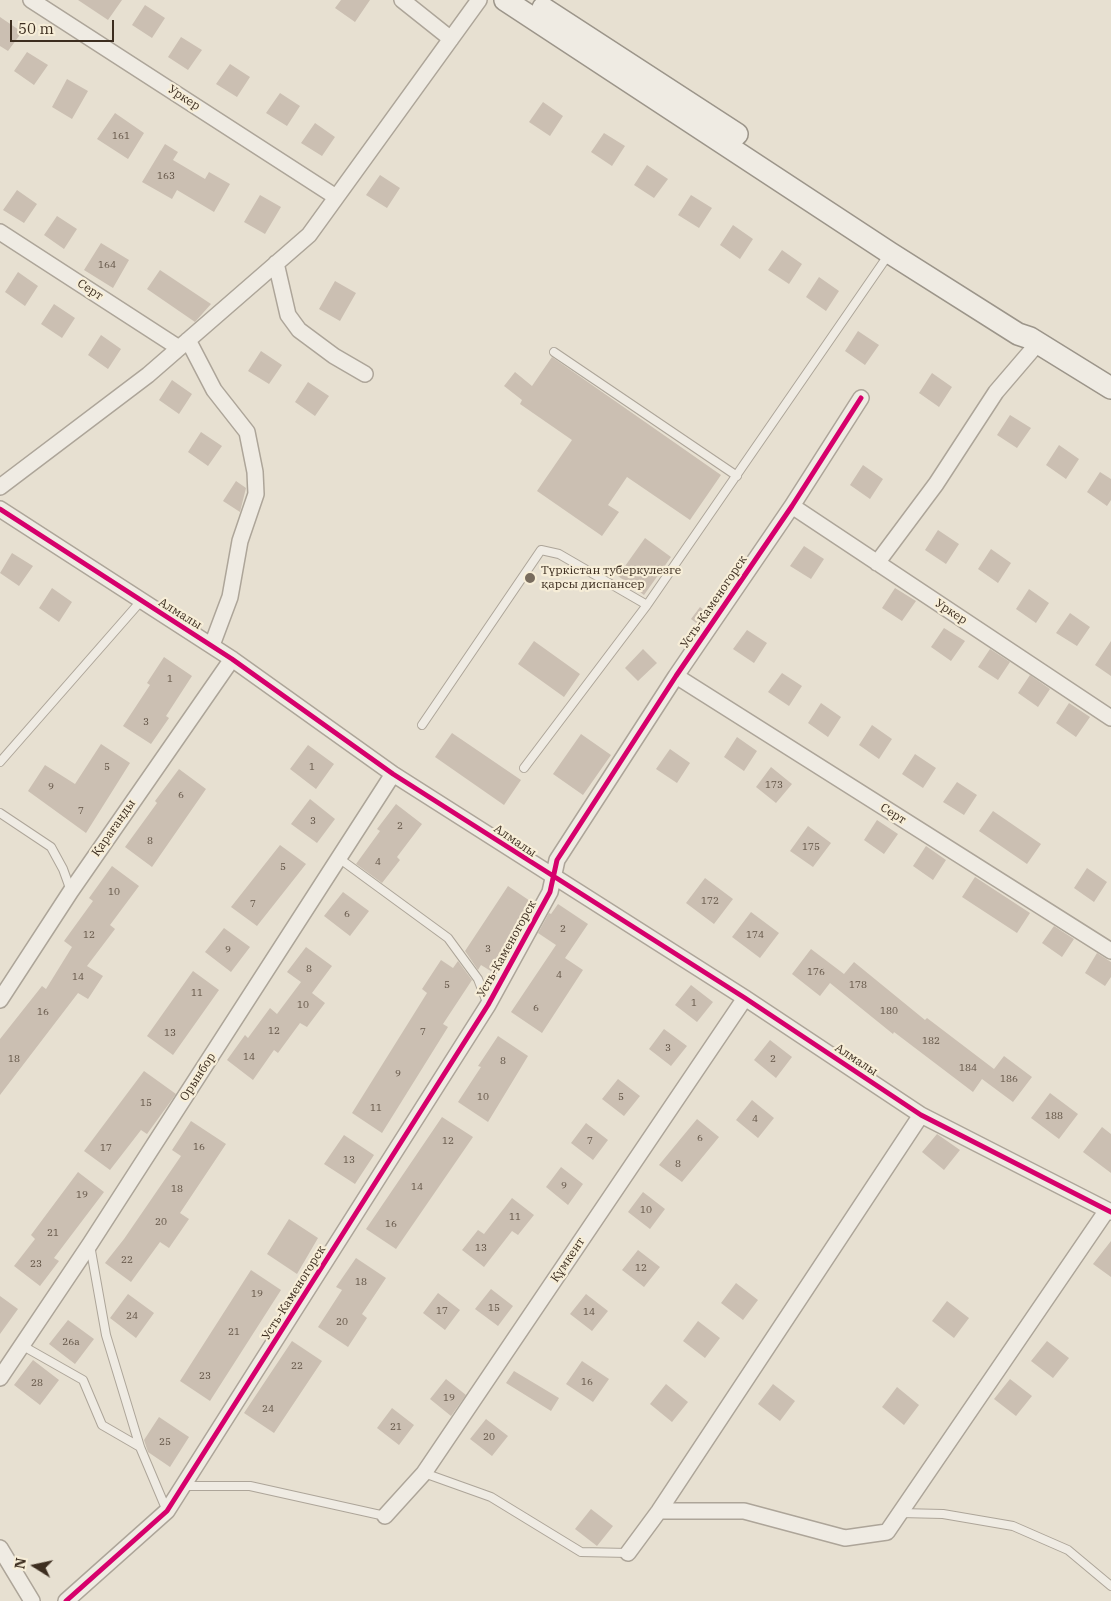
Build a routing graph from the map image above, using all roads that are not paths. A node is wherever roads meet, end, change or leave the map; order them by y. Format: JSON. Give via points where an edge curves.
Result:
{"nodes":[{"id":1,"x":31,"y":0,"type":"edge"},
{"id":2,"x":402,"y":0,"type":"edge"},
{"id":3,"x":479,"y":0,"type":"edge"},
{"id":4,"x":505,"y":0,"type":"edge"},
{"id":5,"x":530,"y":0,"type":"edge"},
{"id":6,"x":451,"y":39,"type":"junction"},
{"id":7,"x":602,"y":55,"type":"junction"},
{"id":8,"x":336,"y":196,"type":"junction"},
{"id":9,"x":0,"y":232,"type":"edge"},
{"id":10,"x":890,"y":253,"type":"junction"},
{"id":11,"x":276,"y":263,"type":"junction"},
{"id":12,"x":1034,"y":340,"type":"junction"},
{"id":13,"x":184,"y":344,"type":"junction"},
{"id":14,"x":554,"y":352,"type":"dead end"},
{"id":15,"x":365,"y":374,"type":"dead end"},
{"id":16,"x":1111,"y":388,"type":"edge"},
{"id":17,"x":861,"y":398,"type":"dead end"},
{"id":18,"x":737,"y":476,"type":"junction"},
{"id":19,"x":0,"y":487,"type":"edge"},
{"id":20,"x":792,"y":506,"type":"junction"},
{"id":21,"x":0,"y":509,"type":"edge"},
{"id":22,"x":877,"y":563,"type":"junction"},
{"id":23,"x":141,"y":601,"type":"junction"},
{"id":24,"x":647,"y":605,"type":"junction"},
{"id":25,"x":212,"y":646,"type":"junction"},
{"id":26,"x":232,"y":659,"type":"junction"},
{"id":27,"x":676,"y":676,"type":"junction"},
{"id":28,"x":1111,"y":718,"type":"edge"},
{"id":29,"x":422,"y":725,"type":"dead end"},
{"id":30,"x":0,"y":762,"type":"edge"},
{"id":31,"x":524,"y":768,"type":"dead end"},
{"id":32,"x":393,"y":774,"type":"junction"},
{"id":33,"x":0,"y":812,"type":"edge"},
{"id":34,"x":340,"y":859,"type":"junction"},
{"id":35,"x":553,"y":878,"type":"junction"},
{"id":36,"x":71,"y":891,"type":"junction"},
{"id":37,"x":1111,"y":951,"type":"edge"},
{"id":38,"x":3,"y":990,"type":"edge"},
{"id":39,"x":745,"y":998,"type":"junction"},
{"id":40,"x":488,"y":1005,"type":"junction"},
{"id":41,"x":922,"y":1115,"type":"junction"},
{"id":42,"x":1109,"y":1211,"type":"edge"},
{"id":43,"x":90,"y":1244,"type":"junction"},
{"id":44,"x":23,"y":1346,"type":"junction"},
{"id":45,"x":0,"y":1378,"type":"edge"},
{"id":46,"x":140,"y":1447,"type":"junction"},
{"id":47,"x":424,"y":1473,"type":"junction"},
{"id":48,"x":183,"y":1486,"type":"junction"},
{"id":49,"x":168,"y":1511,"type":"junction"},
{"id":50,"x":659,"y":1511,"type":"junction"},
{"id":51,"x":900,"y":1513,"type":"junction"},
{"id":52,"x":385,"y":1516,"type":"joint"},
{"id":53,"x":0,"y":1548,"type":"edge"},
{"id":54,"x":628,"y":1553,"type":"joint"},
{"id":55,"x":1111,"y":1586,"type":"edge"},
{"id":56,"x":32,"y":1601,"type":"edge"},
{"id":57,"x":66,"y":1601,"type":"edge"}],
"edges":[{"from":1,"to":8,"type":"street","name":"Уркер"},
{"from":2,"to":6,"type":"street"},
{"from":3,"to":6,"type":"street"},
{"from":4,"to":7,"type":"main road"},
{"from":5,"to":7,"type":"main road"},
{"from":6,"to":8,"type":"street"},
{"from":7,"to":10,"type":"main road"},
{"from":7,"to":12,"type":"main road","via":[[896,239],[1025,328]]},
{"from":8,"to":11,"type":"street","via":[[309,234]]},
{"from":9,"to":13,"type":"street","name":"Серт"},
{"from":10,"to":12,"type":"main road","via":[[1018,334]]},
{"from":10,"to":18,"type":"lane"},
{"from":11,"to":13,"type":"street"},
{"from":11,"to":15,"type":"street","via":[[288,315],[299,330]]},
{"from":12,"to":16,"type":"main road"},
{"from":12,"to":22,"type":"street","via":[[936,484]]},
{"from":13,"to":19,"type":"street","via":[[148,376]]},
{"from":13,"to":25,"type":"street","via":[[247,432],[255,472],[256,494],[240,541],[230,598]]},
{"from":14,"to":18,"type":"lane"},
{"from":17,"to":20,"type":"street","name":"Усть-Каменогорск"},
{"from":18,"to":24,"type":"lane"},
{"from":20,"to":22,"type":"street","name":"Уркер"},
{"from":20,"to":27,"type":"street","name":"Усть-Каменогорск"},
{"from":21,"to":23,"type":"street","name":"Алмалы"},
{"from":22,"to":28,"type":"street","name":"Уркер"},
{"from":23,"to":25,"type":"street","name":"Алмалы"},
{"from":23,"to":30,"type":"lane"},
{"from":24,"to":29,"type":"lane","via":[[559,554],[541,550]]},
{"from":24,"to":31,"type":"lane"},
{"from":25,"to":26,"type":"street","name":"Алмалы"},
{"from":26,"to":32,"type":"street","name":"Алмалы"},
{"from":26,"to":36,"type":"street","name":"Қарағанды"},
{"from":27,"to":35,"type":"street","name":"Усть-Каменогорск","via":[[557,860]]},
{"from":27,"to":37,"type":"street","name":"Серт"},
{"from":32,"to":34,"type":"street","name":"Орынбор"},
{"from":32,"to":35,"type":"street","name":"Алмалы"},
{"from":33,"to":36,"type":"lane","via":[[51,846]]},
{"from":34,"to":40,"type":"lane","via":[[448,938],[478,979]]},
{"from":34,"to":43,"type":"street","name":"Орынбор"},
{"from":35,"to":39,"type":"street","name":"Алмалы"},
{"from":35,"to":40,"type":"street","name":"Усть-Каменогорск","via":[[550,892]]},
{"from":36,"to":38,"type":"street","name":"Қарағанды"},
{"from":39,"to":41,"type":"street","name":"Алмалы"},
{"from":39,"to":47,"type":"street","name":"Құмкент"},
{"from":40,"to":48,"type":"street","name":"Усть-Каменогорск"},
{"from":41,"to":42,"type":"street","name":"Алмалы"},
{"from":41,"to":50,"type":"street"},
{"from":42,"to":51,"type":"street"},
{"from":43,"to":44,"type":"street","name":"Орынбор"},
{"from":43,"to":46,"type":"lane","via":[[106,1335]]},
{"from":44,"to":45,"type":"street","name":"Орынбор"},
{"from":44,"to":46,"type":"lane","via":[[83,1380],[102,1425]]},
{"from":46,"to":49,"type":"lane"},
{"from":47,"to":52,"type":"street","name":"Құмкент"},
{"from":47,"to":54,"type":"lane","via":[[491,1497],[581,1552]]},
{"from":48,"to":49,"type":"street","name":"Усть-Каменогорск"},
{"from":48,"to":52,"type":"lane","via":[[250,1486]]},
{"from":49,"to":57,"type":"street","name":"Усть-Каменогорск"},
{"from":50,"to":51,"type":"street","via":[[744,1511],[845,1538],[887,1532]]},
{"from":50,"to":54,"type":"street"},
{"from":51,"to":55,"type":"lane","via":[[943,1514],[1013,1526],[1068,1550]]},
{"from":53,"to":56,"type":"street"}]}
